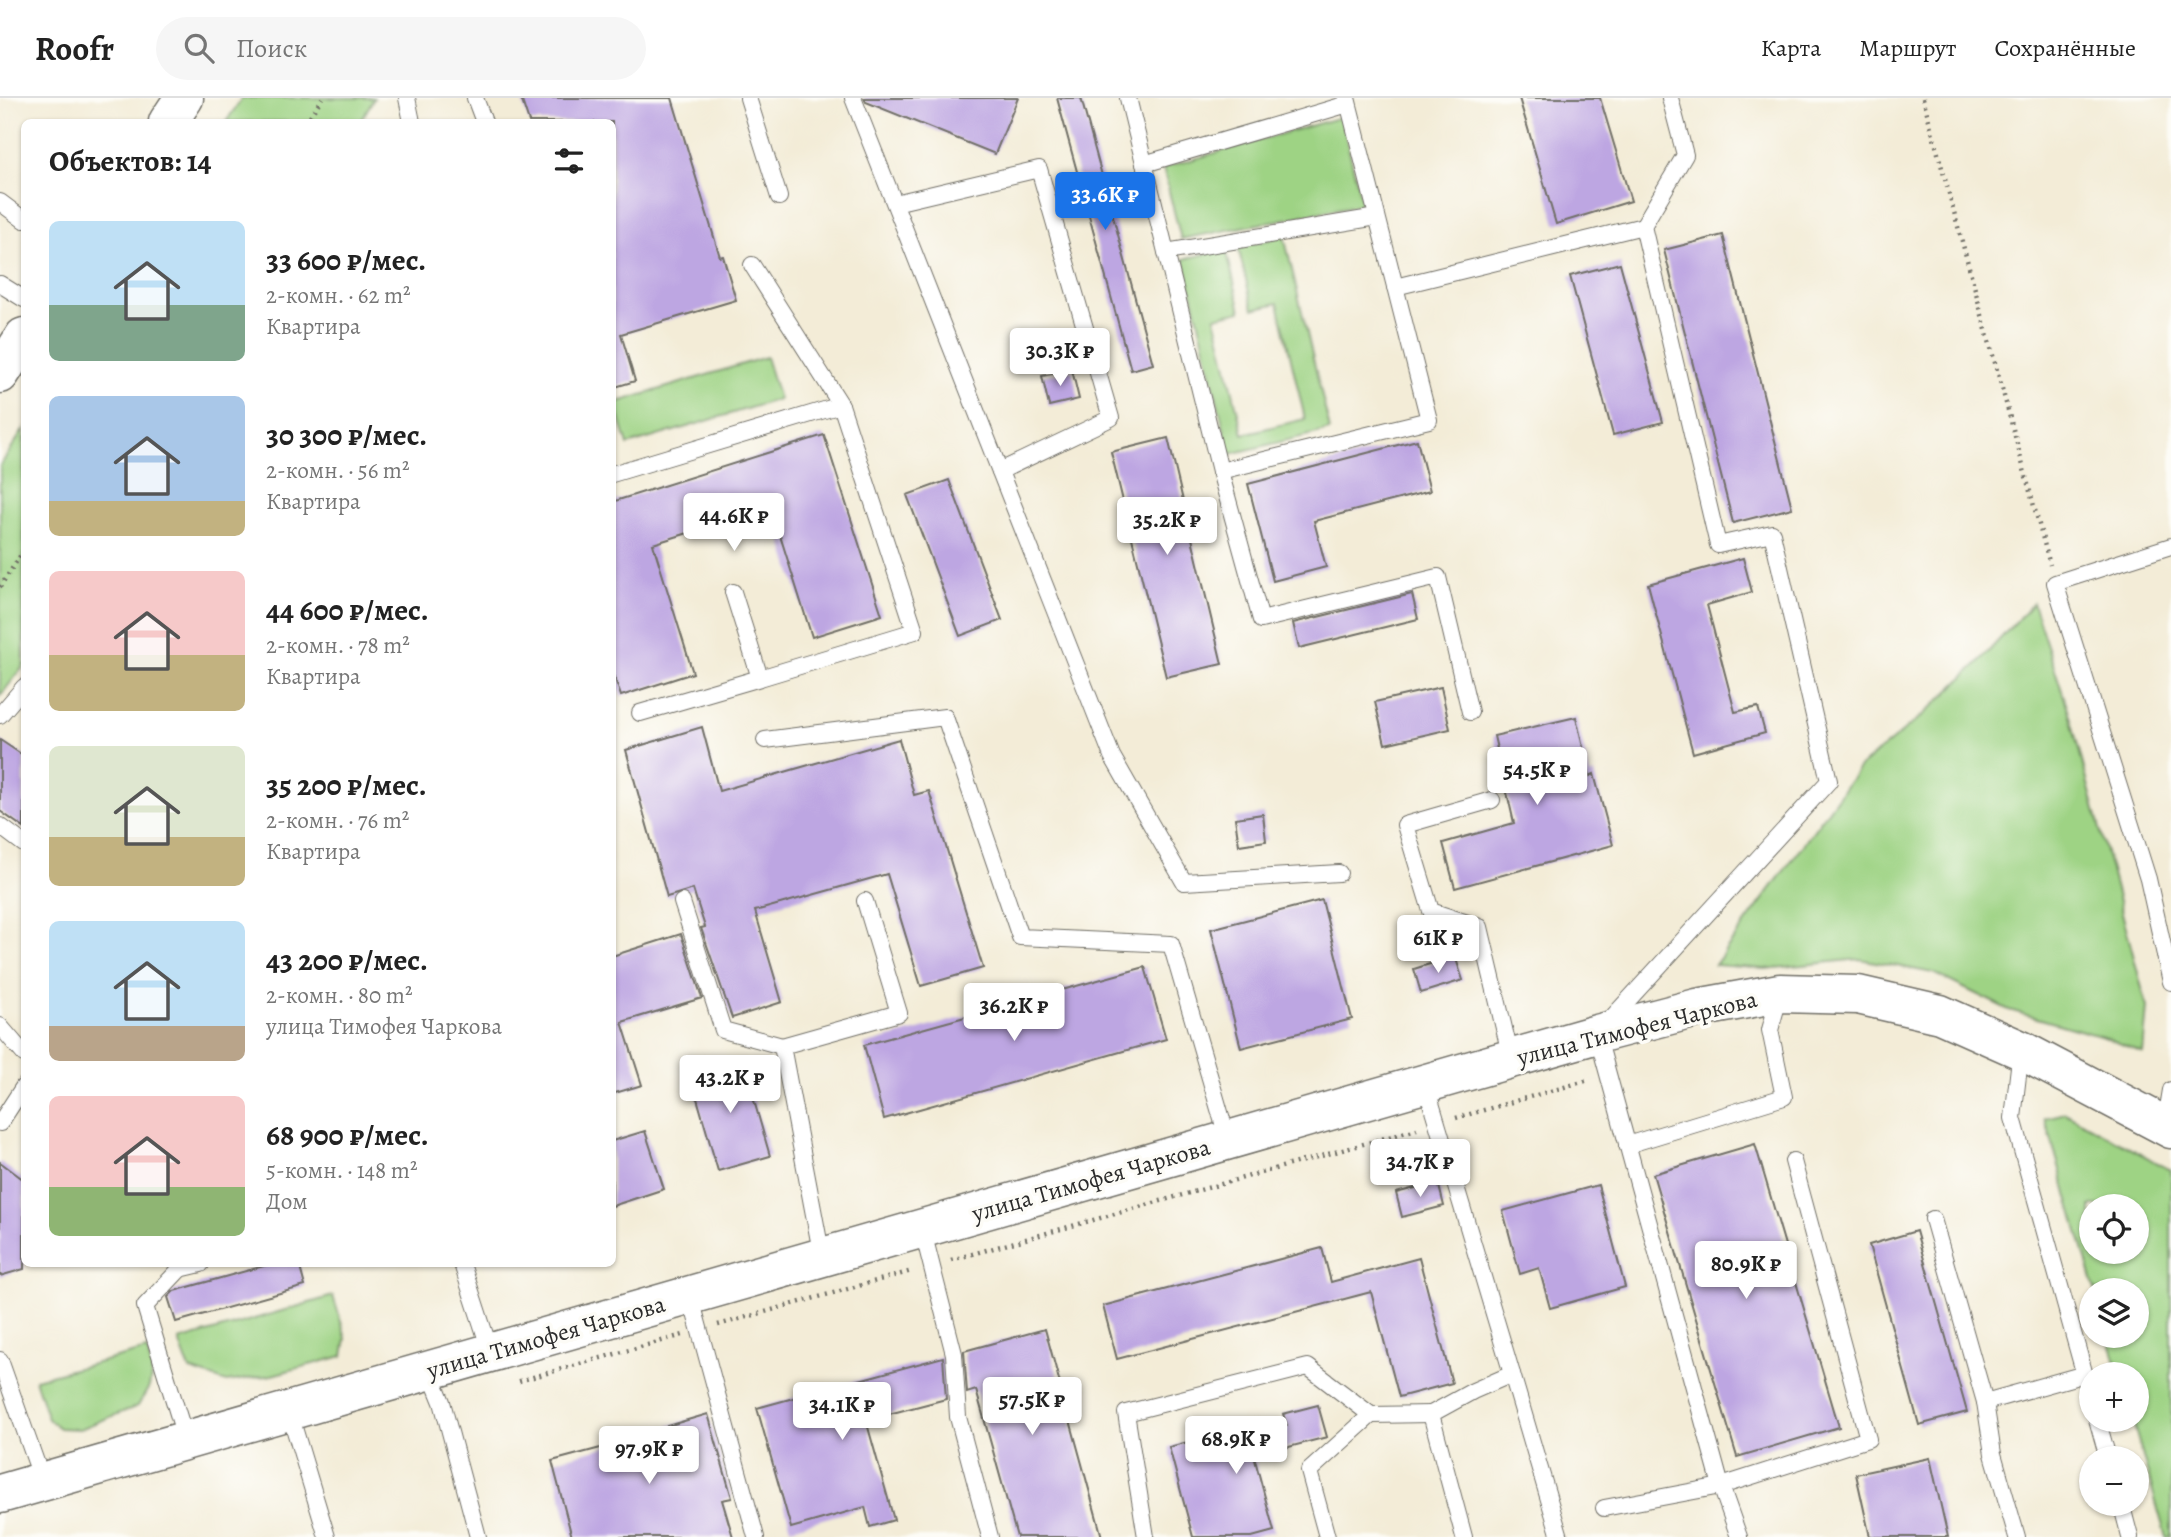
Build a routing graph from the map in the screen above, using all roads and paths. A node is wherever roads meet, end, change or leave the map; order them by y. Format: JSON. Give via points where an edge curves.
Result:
{"nodes":[{"id":1,"x":184,"y":98,"type":"edge"},
{"id":2,"x":322,"y":98,"type":"edge"},
{"id":3,"x":407,"y":98,"type":"edge"},
{"id":4,"x":475,"y":98,"type":"edge"},
{"id":5,"x":748,"y":98,"type":"edge"},
{"id":6,"x":853,"y":98,"type":"edge"},
{"id":7,"x":1128,"y":98,"type":"edge"},
{"id":8,"x":1670,"y":98,"type":"edge"},
{"id":9,"x":1923,"y":98,"type":"edge"},
{"id":10,"x":1348,"y":101,"type":"edge"},
{"id":11,"x":170,"y":119,"type":"edge"},
{"id":12,"x":308,"y":119,"type":"edge"},
{"id":13,"x":411,"y":119,"type":"edge"},
{"id":14,"x":483,"y":119,"type":"edge"},
{"id":15,"x":1144,"y":164,"type":"junction"},
{"id":16,"x":779,"y":197,"type":"dead end"},
{"id":17,"x":0,"y":202,"type":"edge"},
{"id":18,"x":895,"y":203,"type":"junction"},
{"id":19,"x":21,"y":218,"type":"edge"},
{"id":20,"x":1377,"y":218,"type":"junction"},
{"id":21,"x":1643,"y":226,"type":"junction"},
{"id":22,"x":1166,"y":252,"type":"junction"},
{"id":23,"x":752,"y":265,"type":"dead end"},
{"id":24,"x":0,"y":284,"type":"edge"},
{"id":25,"x":1395,"y":286,"type":"junction"},
{"id":26,"x":21,"y":297,"type":"edge"},
{"id":27,"x":21,"y":342,"type":"edge"},
{"id":28,"x":0,"y":374,"type":"edge"},
{"id":29,"x":841,"y":405,"type":"junction"},
{"id":30,"x":1000,"y":471,"type":"junction"},
{"id":31,"x":1220,"y":471,"type":"junction"},
{"id":32,"x":616,"y":473,"type":"edge"},
{"id":33,"x":2171,"y":546,"type":"edge"},
{"id":34,"x":21,"y":555,"type":"edge"},
{"id":35,"x":2055,"y":583,"type":"junction"},
{"id":36,"x":0,"y":587,"type":"edge"},
{"id":37,"x":733,"y":592,"type":"dead end"},
{"id":38,"x":761,"y":678,"type":"junction"},
{"id":39,"x":21,"y":690,"type":"edge"},
{"id":40,"x":1470,"y":712,"type":"dead end"},
{"id":41,"x":640,"y":713,"type":"dead end"},
{"id":42,"x":0,"y":715,"type":"edge"},
{"id":43,"x":765,"y":740,"type":"dead end"},
{"id":44,"x":1492,"y":800,"type":"dead end"},
{"id":45,"x":0,"y":826,"type":"edge"},
{"id":46,"x":21,"y":842,"type":"edge"},
{"id":47,"x":1339,"y":873,"type":"dead end"},
{"id":48,"x":865,"y":901,"type":"dead end"},
{"id":49,"x":682,"y":902,"type":"dead end"},
{"id":50,"x":2171,"y":982,"type":"edge"},
{"id":51,"x":1780,"y":993,"type":"junction"},
{"id":52,"x":0,"y":1027,"type":"edge"},
{"id":53,"x":1597,"y":1034,"type":"junction"},
{"id":54,"x":782,"y":1046,"type":"junction"},
{"id":55,"x":2021,"y":1050,"type":"junction"},
{"id":56,"x":21,"y":1051,"type":"edge"},
{"id":57,"x":1511,"y":1058,"type":"junction"},
{"id":58,"x":1608,"y":1074,"type":"junction"},
{"id":59,"x":1425,"y":1083,"type":"junction"},
{"id":60,"x":21,"y":1091,"type":"edge"},
{"id":61,"x":2169,"y":1115,"type":"edge"},
{"id":62,"x":0,"y":1123,"type":"edge"},
{"id":63,"x":1437,"y":1124,"type":"junction"},
{"id":64,"x":1228,"y":1140,"type":"junction"},
{"id":65,"x":1627,"y":1145,"type":"junction"},
{"id":66,"x":1793,"y":1161,"type":"dead end"},
{"id":67,"x":1933,"y":1219,"type":"dead end"},
{"id":68,"x":922,"y":1228,"type":"junction"},
{"id":69,"x":822,"y":1257,"type":"junction"},
{"id":70,"x":931,"y":1266,"type":"junction"},
{"id":71,"x":188,"y":1267,"type":"edge"},
{"id":72,"x":463,"y":1267,"type":"edge"},
{"id":73,"x":695,"y":1313,"type":"junction"},
{"id":74,"x":0,"y":1360,"type":"edge"},
{"id":75,"x":2082,"y":1362,"type":"edge"},
{"id":76,"x":499,"y":1368,"type":"junction"},
{"id":77,"x":429,"y":1370,"type":"junction"},
{"id":78,"x":1512,"y":1374,"type":"junction"},
{"id":79,"x":2079,"y":1376,"type":"edge"},
{"id":80,"x":1985,"y":1402,"type":"junction"},
{"id":81,"x":289,"y":1411,"type":"junction"},
{"id":82,"x":1431,"y":1414,"type":"junction"},
{"id":83,"x":1371,"y":1415,"type":"junction"},
{"id":84,"x":186,"y":1440,"type":"junction"},
{"id":85,"x":43,"y":1482,"type":"junction"},
{"id":86,"x":1721,"y":1486,"type":"junction"},
{"id":87,"x":0,"y":1494,"type":"edge"},
{"id":88,"x":1604,"y":1508,"type":"dead end"},
{"id":89,"x":2124,"y":1516,"type":"edge"},
{"id":90,"x":327,"y":1537,"type":"edge"},
{"id":91,"x":478,"y":1537,"type":"edge"},
{"id":92,"x":756,"y":1537,"type":"edge"},
{"id":93,"x":990,"y":1537,"type":"edge"},
{"id":94,"x":1146,"y":1537,"type":"edge"},
{"id":95,"x":1327,"y":1537,"type":"edge"},
{"id":96,"x":1464,"y":1537,"type":"edge"},
{"id":97,"x":1560,"y":1537,"type":"edge"},
{"id":98,"x":1739,"y":1537,"type":"edge"},
{"id":99,"x":2017,"y":1537,"type":"edge"},
{"id":100,"x":2130,"y":1537,"type":"edge"}],
"edges":[{"from":1,"to":11,"type":"main road"},
{"from":2,"to":12,"type":"path"},
{"from":3,"to":13,"type":"lane"},
{"from":4,"to":14,"type":"lane"},
{"from":5,"to":16,"type":"lane"},
{"from":6,"to":18,"type":"lane"},
{"from":7,"to":15,"type":"lane"},
{"from":8,"to":21,"type":"lane","via":[[1685,155]]},
{"from":9,"to":35,"type":"path"},
{"from":10,"to":15,"type":"lane"},
{"from":10,"to":20,"type":"lane"},
{"from":15,"to":22,"type":"lane"},
{"from":17,"to":19,"type":"lane"},
{"from":18,"to":30,"type":"lane"},
{"from":18,"to":30,"type":"lane","via":[[1039,169],[1111,418]]},
{"from":20,"to":22,"type":"lane"},
{"from":20,"to":25,"type":"lane"},
{"from":21,"to":25,"type":"lane"},
{"from":21,"to":53,"type":"lane","via":[[1718,545],[1772,533],[1829,781]]},
{"from":22,"to":31,"type":"lane"},
{"from":23,"to":29,"type":"lane"},
{"from":24,"to":26,"type":"lane"},
{"from":25,"to":31,"type":"lane","via":[[1429,421]]},
{"from":27,"to":28,"type":"main road"},
{"from":29,"to":32,"type":"lane"},
{"from":29,"to":38,"type":"lane","via":[[915,631]]},
{"from":30,"to":47,"type":"lane","via":[[1112,755],[1184,881]]},
{"from":31,"to":40,"type":"lane","via":[[1261,620],[1438,577]]},
{"from":33,"to":35,"type":"lane"},
{"from":34,"to":36,"type":"path"},
{"from":35,"to":50,"type":"lane","via":[[2148,879]]},
{"from":37,"to":38,"type":"lane"},
{"from":38,"to":41,"type":"lane"},
{"from":39,"to":42,"type":"lane"},
{"from":43,"to":64,"type":"lane","via":[[945,718],[1020,937],[1171,944]]},
{"from":44,"to":57,"type":"lane","via":[[1405,825],[1431,911],[1480,927]]},
{"from":45,"to":46,"type":"lane"},
{"from":48,"to":54,"type":"lane","via":[[899,1013]]},
{"from":49,"to":54,"type":"lane","via":[[723,1030]]},
{"from":51,"to":53,"type":"main road","name":"улица Тимофея Чаркова","via":[[1697,1008]]},
{"from":51,"to":55,"type":"main road","name":"улица Тимофея Чаркова","via":[[1858,995],[1940,1014]]},
{"from":51,"to":65,"type":"lane","via":[[1770,1030],[1784,1097]]},
{"from":52,"to":56,"type":"lane"},
{"from":53,"to":57,"type":"main road","name":"улица Тимофея Чаркова"},
{"from":53,"to":58,"type":"lane"},
{"from":54,"to":69,"type":"lane"},
{"from":55,"to":61,"type":"main road","name":"улица Тимофея Чаркова"},
{"from":55,"to":75,"type":"lane","via":[[2013,1118]]},
{"from":57,"to":59,"type":"main road","name":"улица Тимофея Чаркова"},
{"from":58,"to":63,"type":"path"},
{"from":58,"to":65,"type":"lane"},
{"from":59,"to":63,"type":"lane"},
{"from":59,"to":64,"type":"main road","name":"улица Тимофея Чаркова"},
{"from":60,"to":62,"type":"lane"},
{"from":63,"to":70,"type":"path"},
{"from":63,"to":78,"type":"lane"},
{"from":64,"to":68,"type":"main road","name":"улица Тимофея Чаркова"},
{"from":65,"to":86,"type":"lane"},
{"from":66,"to":86,"type":"lane","via":[[1868,1439]]},
{"from":67,"to":80,"type":"lane"},
{"from":68,"to":69,"type":"main road","name":"улица Тимофея Чаркова"},
{"from":68,"to":70,"type":"lane"},
{"from":69,"to":73,"type":"main road","name":"улица Тимофея Чаркова"},
{"from":70,"to":73,"type":"path"},
{"from":70,"to":93,"type":"lane","via":[[954,1354],[958,1418]]},
{"from":71,"to":84,"type":"lane","via":[[180,1269],[145,1306]]},
{"from":72,"to":76,"type":"lane"},
{"from":73,"to":76,"type":"main road","name":"улица Тимофея Чаркова"},
{"from":73,"to":76,"type":"path"},
{"from":73,"to":92,"type":"lane"},
{"from":74,"to":85,"type":"lane"},
{"from":76,"to":77,"type":"main road","name":"улица Тимофея Чаркова"},
{"from":77,"to":81,"type":"main road","name":"улица Тимофея Чаркова"},
{"from":77,"to":91,"type":"lane"},
{"from":78,"to":82,"type":"lane"},
{"from":78,"to":97,"type":"lane"},
{"from":79,"to":80,"type":"lane"},
{"from":80,"to":99,"type":"lane","via":[[1993,1454]]},
{"from":81,"to":84,"type":"main road","name":"улица Тимофея Чаркова"},
{"from":81,"to":90,"type":"lane"},
{"from":82,"to":83,"type":"lane"},
{"from":82,"to":96,"type":"lane"},
{"from":83,"to":94,"type":"lane","via":[[1308,1367],[1126,1413]]},
{"from":83,"to":95,"type":"lane","via":[[1309,1471]]},
{"from":84,"to":85,"type":"main road","name":"улица Тимофея Чаркова"},
{"from":85,"to":87,"type":"main road","name":"улица Тимофея Чаркова"},
{"from":86,"to":88,"type":"lane"},
{"from":86,"to":98,"type":"lane"},
{"from":89,"to":100,"type":"lane"}]}
